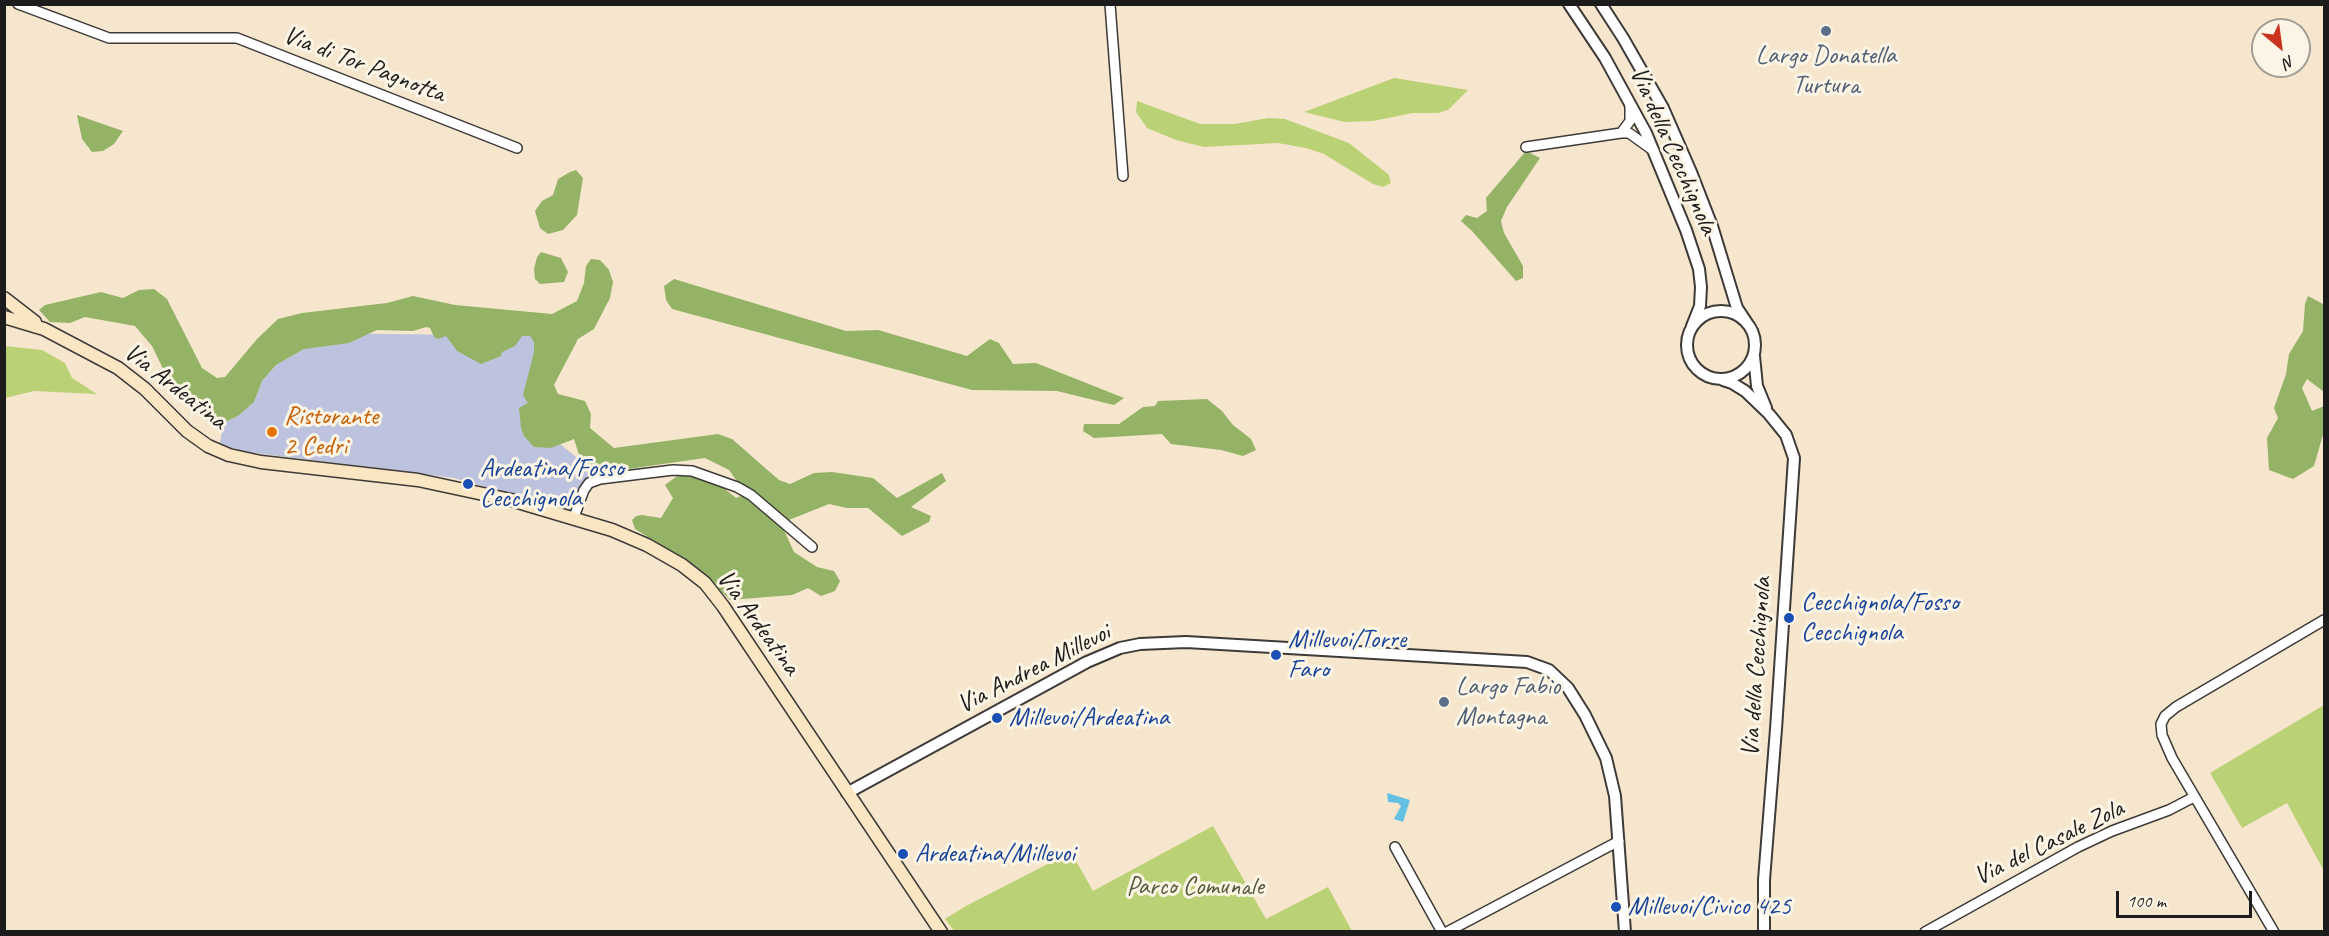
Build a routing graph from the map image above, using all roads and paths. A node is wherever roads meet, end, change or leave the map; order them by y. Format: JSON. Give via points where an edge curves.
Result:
{"nodes":[{"id":1,"x":18,"y":4,"type":"edge"},
{"id":2,"x":1110,"y":4,"type":"edge"},
{"id":3,"x":1569,"y":4,"type":"edge"},
{"id":4,"x":1601,"y":4,"type":"edge"},
{"id":5,"x":1630,"y":102,"type":"junction"},
{"id":6,"x":1621,"y":133,"type":"junction"},
{"id":7,"x":1526,"y":147,"type":"dead end"},
{"id":8,"x":517,"y":148,"type":"dead end"},
{"id":9,"x":1654,"y":151,"type":"junction"},
{"id":10,"x":1123,"y":176,"type":"dead end"},
{"id":11,"x":4,"y":298,"type":"edge"},
{"id":12,"x":4,"y":317,"type":"edge"},
{"id":13,"x":1747,"y":323,"type":"junction"},
{"id":14,"x":1692,"y":326,"type":"junction"},
{"id":15,"x":44,"y":328,"type":"junction"},
{"id":16,"x":1754,"y":356,"type":"junction"},
{"id":17,"x":1723,"y":380,"type":"junction"},
{"id":18,"x":1768,"y":414,"type":"junction"},
{"id":19,"x":574,"y":517,"type":"junction"},
{"id":20,"x":812,"y":547,"type":"dead end"},
{"id":21,"x":2325,"y":620,"type":"edge"},
{"id":22,"x":847,"y":793,"type":"junction"},
{"id":23,"x":2194,"y":797,"type":"junction"},
{"id":24,"x":1619,"y":841,"type":"junction"},
{"id":25,"x":1395,"y":847,"type":"dead end"},
{"id":26,"x":941,"y":932,"type":"edge"},
{"id":27,"x":1442,"y":932,"type":"edge"},
{"id":28,"x":1447,"y":932,"type":"edge"},
{"id":29,"x":1625,"y":932,"type":"edge"},
{"id":30,"x":1764,"y":932,"type":"edge"},
{"id":31,"x":1925,"y":932,"type":"edge"},
{"id":32,"x":2274,"y":932,"type":"edge"}],
"edges":[{"from":1,"to":8,"type":"street","name":"Via di Tor Pagnotta","via":[[110,38],[237,38]]},
{"from":2,"to":10,"type":"street"},
{"from":3,"to":5,"type":"street","name":"Via della Cecchignola"},
{"from":4,"to":13,"type":"street","name":"Via della Cecchignola","via":[[1663,108],[1719,245],[1737,308]]},
{"from":5,"to":6,"type":"street","via":[[1630,121]]},
{"from":5,"to":9,"type":"street","name":"Via della Cecchignola"},
{"from":6,"to":7,"type":"street"},
{"from":6,"to":9,"type":"street","via":[[1629,133]]},
{"from":9,"to":14,"type":"street","name":"Via della Cecchignola","via":[[1699,269],[1700,306]]},
{"from":11,"to":15,"type":"main road","name":"Via Ardeatina"},
{"from":12,"to":15,"type":"main road","name":"Via Ardeatina"},
{"from":13,"to":14,"type":"street","via":[[1725,311],[1702,316]]},
{"from":13,"to":16,"type":"street","via":[[1756,345]]},
{"from":14,"to":17,"type":"street","via":[[1686,348],[1689,360],[1705,376]]},
{"from":15,"to":19,"type":"main road","name":"Via Ardeatina","via":[[118,368],[145,389],[180,426],[229,455],[424,482]]},
{"from":16,"to":17,"type":"street","via":[[1745,370]]},
{"from":16,"to":18,"type":"street","name":"Via della Cecchignola","via":[[1757,386]]},
{"from":17,"to":18,"type":"street","name":"Via della Cecchignola","via":[[1745,391]]},
{"from":18,"to":30,"type":"street","name":"Via della Cecchignola","via":[[1786,435],[1795,467],[1764,869]]},
{"from":19,"to":20,"type":"street","via":[[589,483],[673,470],[692,471],[751,495]]},
{"from":19,"to":22,"type":"main road","name":"Via Ardeatina","via":[[655,549],[705,583]]},
{"from":21,"to":23,"type":"street","via":[[2165,716],[2161,724],[2163,740]]},
{"from":22,"to":24,"type":"street","name":"Via Andrea Millevoi","via":[[1087,662],[1140,644],[1186,642],[1527,662],[1557,676],[1585,715],[1606,758],[1615,796]]},
{"from":22,"to":26,"type":"main road","name":"Via Ardeatina"},
{"from":23,"to":31,"type":"street","name":"Via del Casale Zola","via":[[2078,847]]},
{"from":23,"to":32,"type":"street"},
{"from":24,"to":28,"type":"street"},
{"from":24,"to":29,"type":"street","name":"Via Andrea Millevoi"},
{"from":25,"to":27,"type":"street"}]}
